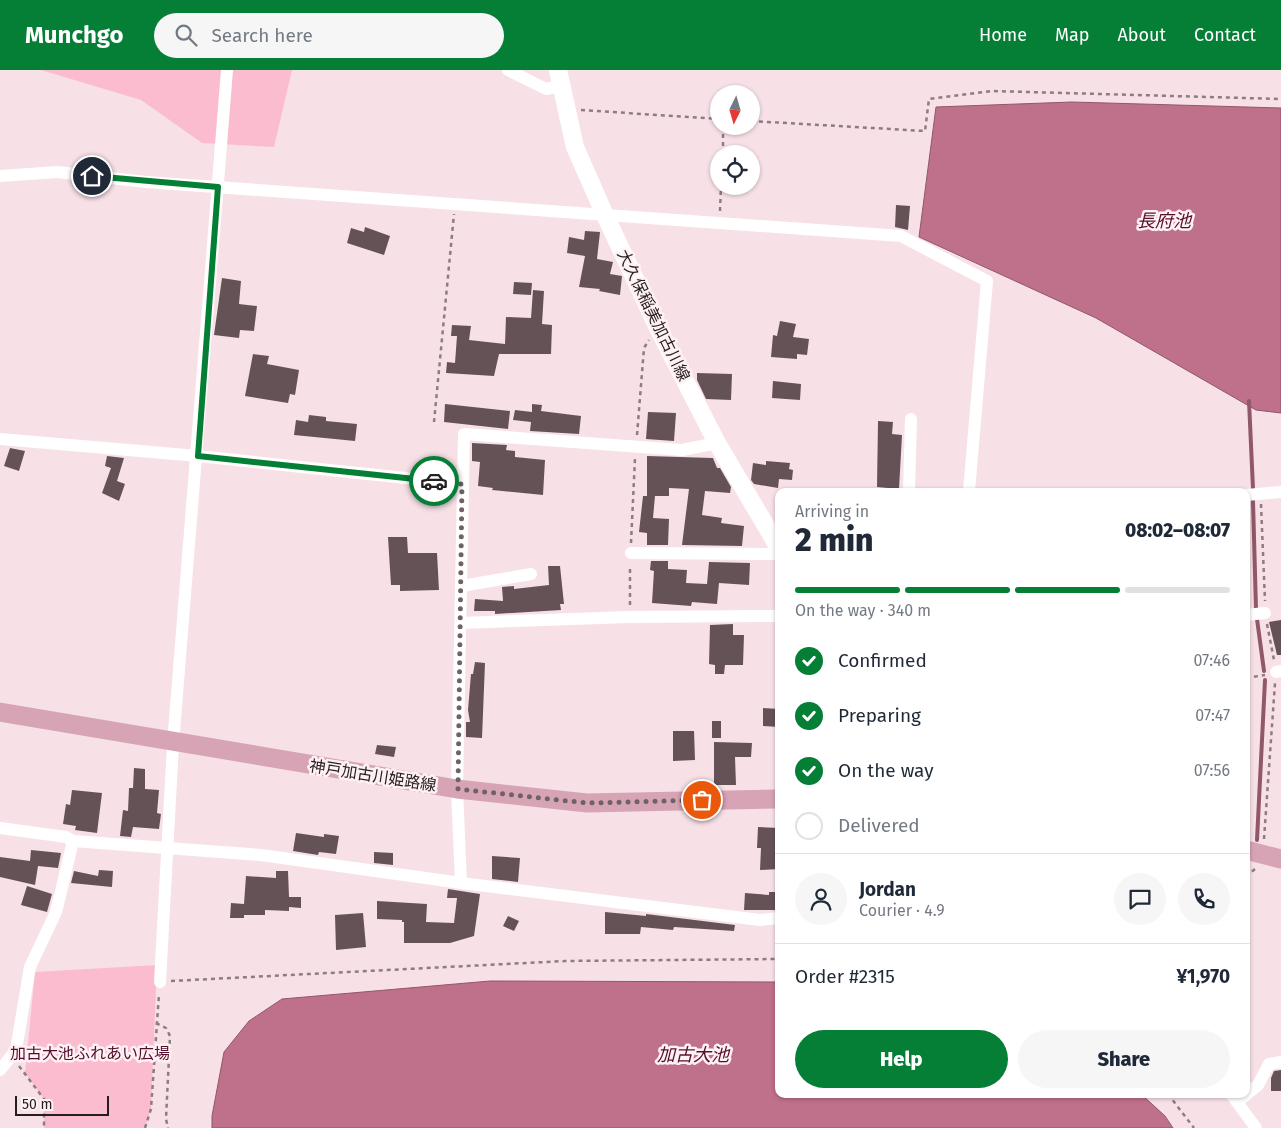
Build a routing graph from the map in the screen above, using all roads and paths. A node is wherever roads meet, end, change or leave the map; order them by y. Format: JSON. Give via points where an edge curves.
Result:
{"nodes":[{"id":1,"x":227,"y":70,"type":"edge"},
{"id":2,"x":508,"y":70,"type":"edge"},
{"id":3,"x":559,"y":78,"type":"edge"},
{"id":4,"x":1281,"y":98,"type":"edge"},
{"id":5,"x":566,"y":109,"type":"junction"},
{"id":6,"x":710,"y":118,"type":"edge"},
{"id":7,"x":760,"y":122,"type":"edge"},
{"id":8,"x":0,"y":176,"type":"edge"},
{"id":9,"x":218,"y":187,"type":"junction"},
{"id":10,"x":721,"y":195,"type":"edge"},
{"id":11,"x":455,"y":203,"type":"junction"},
{"id":12,"x":604,"y":214,"type":"junction"},
{"id":13,"x":720,"y":222,"type":"junction"},
{"id":14,"x":659,"y":330,"type":"junction"},
{"id":15,"x":911,"y":420,"type":"dead end"},
{"id":16,"x":434,"y":422,"type":"dead end"},
{"id":17,"x":0,"y":439,"type":"edge"},
{"id":18,"x":717,"y":443,"type":"junction"},
{"id":19,"x":636,"y":446,"type":"junction"},
{"id":20,"x":198,"y":456,"type":"junction"},
{"id":21,"x":462,"y":484,"type":"junction"},
{"id":22,"x":909,"y":488,"type":"edge"},
{"id":23,"x":969,"y":488,"type":"edge"},
{"id":24,"x":1281,"y":492,"type":"edge"},
{"id":25,"x":1261,"y":494,"type":"junction"},
{"id":26,"x":1250,"y":495,"type":"edge"},
{"id":27,"x":775,"y":541,"type":"edge"},
{"id":28,"x":631,"y":553,"type":"junction"},
{"id":29,"x":775,"y":554,"type":"edge"},
{"id":30,"x":531,"y":574,"type":"dead end"},
{"id":31,"x":462,"y":586,"type":"junction"},
{"id":32,"x":1265,"y":613,"type":"junction"},
{"id":33,"x":1250,"y":615,"type":"edge"},
{"id":34,"x":775,"y":616,"type":"edge"},
{"id":35,"x":629,"y":617,"type":"junction"},
{"id":36,"x":461,"y":623,"type":"junction"},
{"id":37,"x":1279,"y":672,"type":"edge"},
{"id":38,"x":1258,"y":676,"type":"dead end"},
{"id":39,"x":1250,"y":677,"type":"edge"},
{"id":40,"x":0,"y":712,"type":"edge"},
{"id":41,"x":173,"y":742,"type":"junction"},
{"id":42,"x":458,"y":789,"type":"junction"},
{"id":43,"x":775,"y":799,"type":"edge"},
{"id":44,"x":0,"y":828,"type":"edge"},
{"id":45,"x":73,"y":841,"type":"junction"},
{"id":46,"x":165,"y":848,"type":"junction"},
{"id":47,"x":1263,"y":854,"type":"edge"},
{"id":48,"x":1250,"y":873,"type":"edge"},
{"id":49,"x":461,"y":883,"type":"junction"},
{"id":50,"x":775,"y":918,"type":"edge"},
{"id":51,"x":775,"y":960,"type":"edge"},
{"id":52,"x":160,"y":982,"type":"junction"},
{"id":53,"x":156,"y":1024,"type":"junction"},
{"id":54,"x":12,"y":1056,"type":"junction"},
{"id":55,"x":1281,"y":1062,"type":"edge"},
{"id":56,"x":0,"y":1070,"type":"edge"},
{"id":57,"x":1250,"y":1089,"type":"edge"},
{"id":58,"x":1171,"y":1098,"type":"edge"},
{"id":59,"x":1234,"y":1098,"type":"edge"},
{"id":60,"x":44,"y":1128,"type":"edge"},
{"id":61,"x":145,"y":1128,"type":"edge"},
{"id":62,"x":168,"y":1128,"type":"edge"},
{"id":63,"x":1194,"y":1128,"type":"edge"},
{"id":64,"x":1256,"y":1128,"type":"edge"}],
"edges":[{"from":1,"to":9,"type":"street"},
{"from":2,"to":3,"type":"street","via":[[546,89]]},
{"from":3,"to":5,"type":"main road","name":"大久保稲美加古川線"},
{"from":4,"to":7,"type":"path","via":[[992,91],[929,100],[925,131]]},
{"from":5,"to":6,"type":"path"},
{"from":5,"to":12,"type":"main road","name":"大久保稲美加古川線","via":[[574,147]]},
{"from":8,"to":9,"type":"street","via":[[56,172]]},
{"from":9,"to":11,"type":"street"},
{"from":9,"to":20,"type":"street"},
{"from":10,"to":13,"type":"path"},
{"from":11,"to":12,"type":"street"},
{"from":11,"to":16,"type":"path"},
{"from":12,"to":13,"type":"street"},
{"from":12,"to":14,"type":"main road","name":"大久保稲美加古川線"},
{"from":13,"to":23,"type":"street","via":[[901,236],[988,281]]},
{"from":14,"to":18,"type":"main road","name":"大久保稲美加古川線"},
{"from":14,"to":19,"type":"path","via":[[644,348]]},
{"from":15,"to":22,"type":"street"},
{"from":17,"to":20,"type":"street"},
{"from":18,"to":19,"type":"street","via":[[682,450]]},
{"from":18,"to":27,"type":"main road","name":"大久保稲美加古川線"},
{"from":19,"to":21,"type":"street","via":[[464,434]]},
{"from":19,"to":28,"type":"path"},
{"from":20,"to":21,"type":"street"},
{"from":20,"to":41,"type":"street"},
{"from":21,"to":31,"type":"street"},
{"from":24,"to":25,"type":"street"},
{"from":25,"to":26,"type":"street"},
{"from":25,"to":32,"type":"path"},
{"from":28,"to":29,"type":"street"},
{"from":28,"to":35,"type":"path"},
{"from":30,"to":31,"type":"street"},
{"from":31,"to":36,"type":"street"},
{"from":32,"to":33,"type":"street"},
{"from":32,"to":37,"type":"path"},
{"from":34,"to":35,"type":"street"},
{"from":35,"to":36,"type":"street"},
{"from":36,"to":42,"type":"street"},
{"from":37,"to":47,"type":"path"},
{"from":38,"to":39,"type":"path"},
{"from":40,"to":41,"type":"main road","name":"神戸加古川姫路線"},
{"from":41,"to":42,"type":"main road","name":"神戸加古川姫路線"},
{"from":41,"to":46,"type":"street"},
{"from":42,"to":43,"type":"main road","name":"神戸加古川姫路線","via":[[587,803]]},
{"from":42,"to":49,"type":"street"},
{"from":44,"to":45,"type":"street","via":[[66,837]]},
{"from":45,"to":46,"type":"street"},
{"from":45,"to":54,"type":"street","via":[[56,912],[30,967],[16,1050]]},
{"from":46,"to":49,"type":"street","via":[[262,855]]},
{"from":46,"to":52,"type":"street"},
{"from":47,"to":48,"type":"path"},
{"from":49,"to":50,"type":"street","via":[[760,920]]},
{"from":51,"to":52,"type":"path","via":[[565,961]]},
{"from":52,"to":53,"type":"path"},
{"from":53,"to":61,"type":"path","via":[[151,1108]]},
{"from":53,"to":62,"type":"path","via":[[166,1028],[170,1036]]},
{"from":54,"to":56,"type":"street"},
{"from":54,"to":60,"type":"path","via":[[44,1099]]},
{"from":55,"to":57,"type":"street","via":[[1269,1064],[1258,1085]]},
{"from":58,"to":63,"type":"path"},
{"from":59,"to":64,"type":"street"}]}
